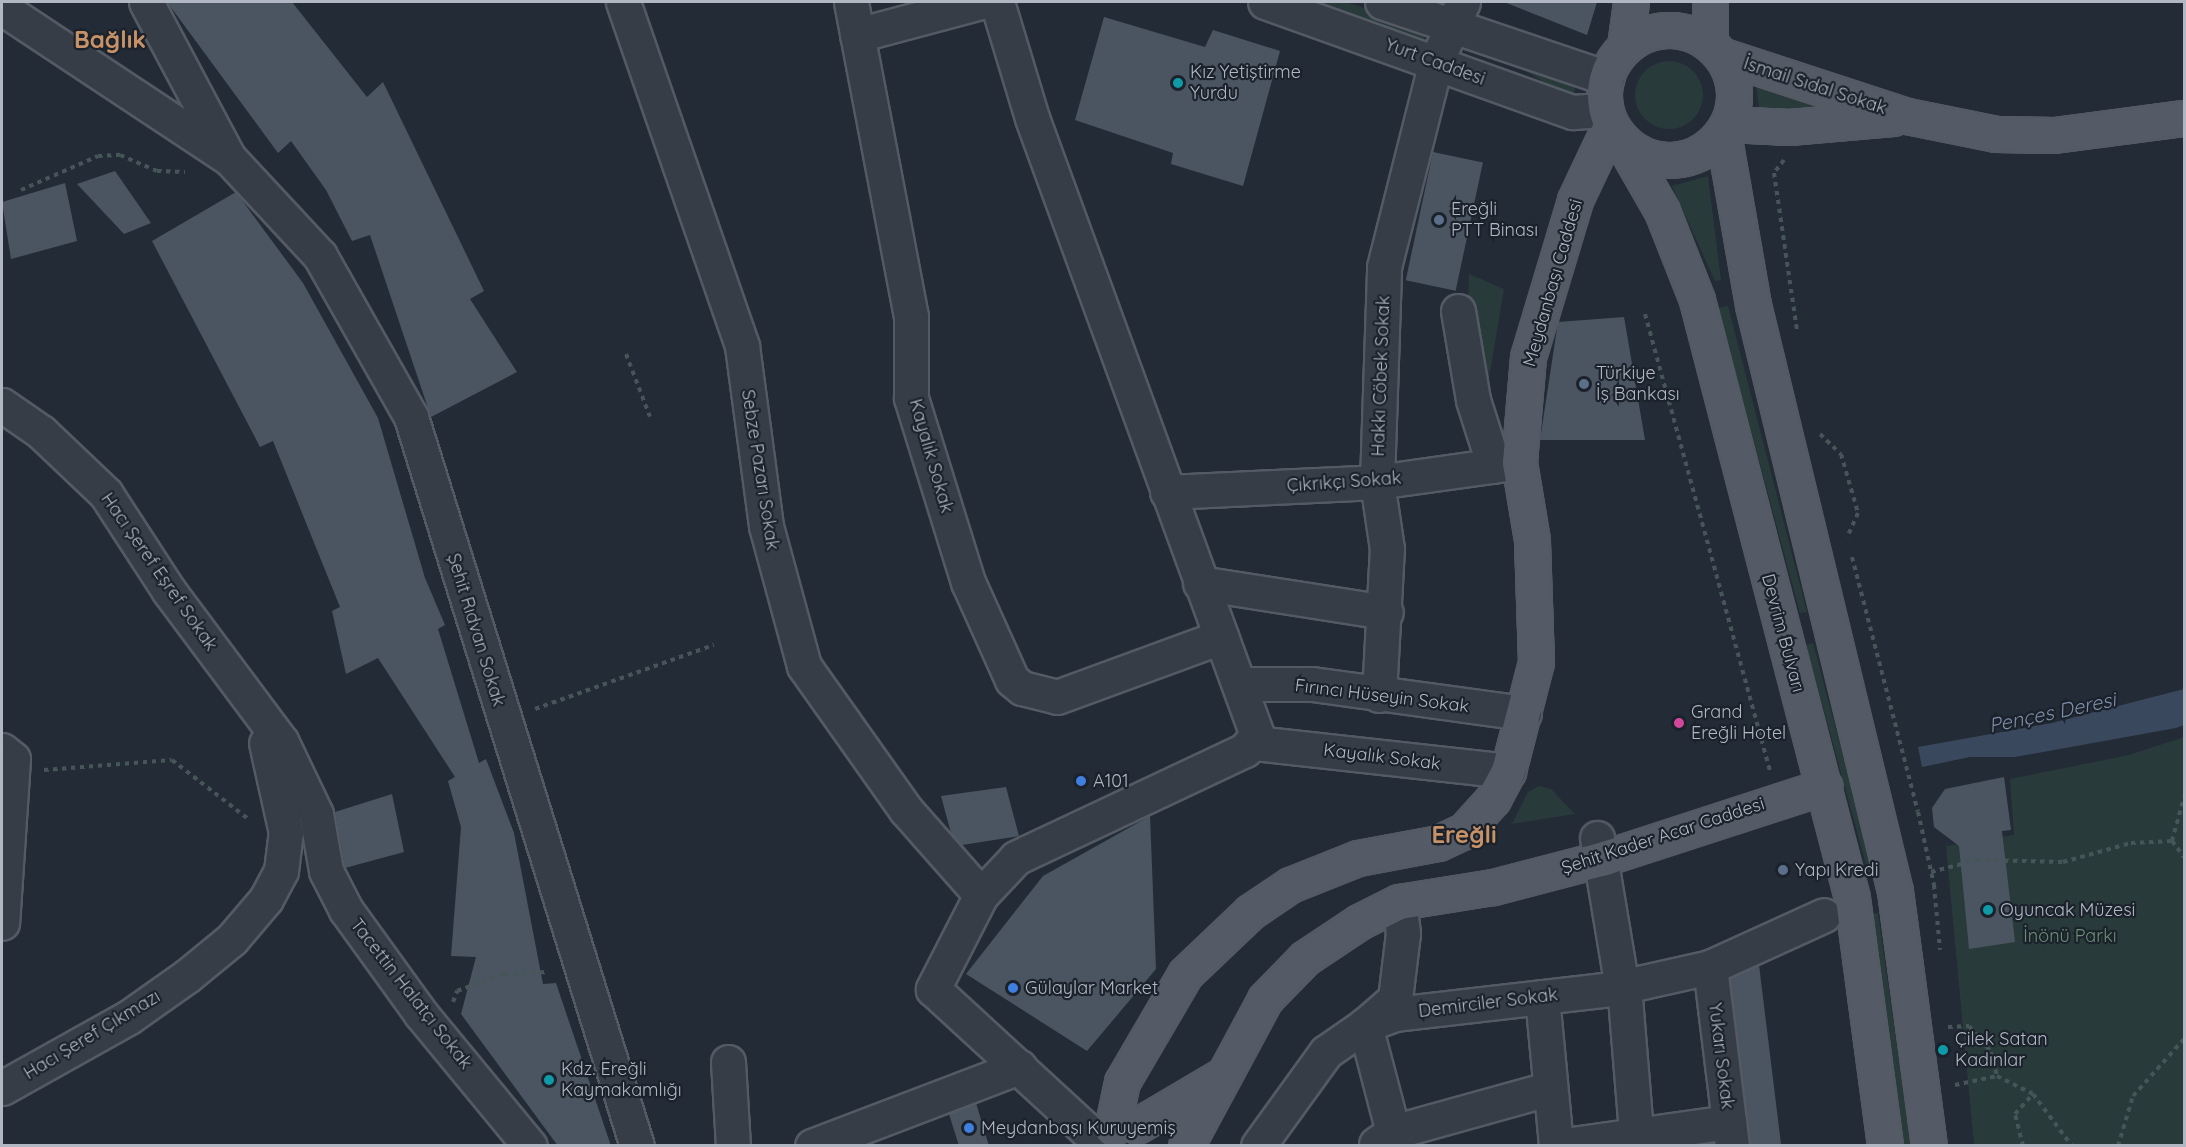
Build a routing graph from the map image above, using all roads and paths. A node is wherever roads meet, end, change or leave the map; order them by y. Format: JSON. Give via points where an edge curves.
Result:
{"nodes":[{"id":1,"x":146,"y":2,"type":"edge"},
{"id":2,"x":623,"y":2,"type":"edge"},
{"id":3,"x":851,"y":2,"type":"edge"},
{"id":4,"x":981,"y":2,"type":"edge"},
{"id":5,"x":997,"y":2,"type":"edge"},
{"id":6,"x":1382,"y":2,"type":"edge"},
{"id":7,"x":1631,"y":2,"type":"edge"},
{"id":8,"x":1710,"y":2,"type":"edge"},
{"id":9,"x":1281,"y":4,"type":"edge"},
{"id":10,"x":2,"y":8,"type":"edge"},
{"id":11,"x":1459,"y":15,"type":"edge"},
{"id":12,"x":856,"y":35,"type":"junction"},
{"id":13,"x":1625,"y":46,"type":"junction"},
{"id":14,"x":1716,"y":50,"type":"junction"},
{"id":15,"x":1436,"y":62,"type":"junction"},
{"id":16,"x":1606,"y":78,"type":"junction"},
{"id":17,"x":1907,"y":116,"type":"junction"},
{"id":18,"x":2184,"y":118,"type":"edge"},
{"id":19,"x":1612,"y":125,"type":"junction"},
{"id":20,"x":1726,"y":129,"type":"junction"},
{"id":21,"x":230,"y":159,"type":"junction"},
{"id":22,"x":197,"y":171,"type":"dead end"},
{"id":23,"x":21,"y":190,"type":"dead end"},
{"id":24,"x":1458,"y":311,"type":"dead end"},
{"id":25,"x":1645,"y":314,"type":"dead end"},
{"id":26,"x":626,"y":354,"type":"dead end"},
{"id":27,"x":2,"y":405,"type":"edge"},
{"id":28,"x":650,"y":417,"type":"dead end"},
{"id":29,"x":1507,"y":464,"type":"junction"},
{"id":30,"x":1377,"y":482,"type":"junction"},
{"id":31,"x":1167,"y":492,"type":"junction"},
{"id":32,"x":1200,"y":582,"type":"junction"},
{"id":33,"x":1386,"y":612,"type":"junction"},
{"id":34,"x":1221,"y":637,"type":"junction"},
{"id":35,"x":714,"y":645,"type":"dead end"},
{"id":36,"x":1239,"y":684,"type":"junction"},
{"id":37,"x":1379,"y":695,"type":"junction"},
{"id":38,"x":253,"y":701,"type":"junction"},
{"id":39,"x":1524,"y":713,"type":"junction"},
{"id":40,"x":503,"y":720,"type":"junction"},
{"id":41,"x":1255,"y":743,"type":"junction"},
{"id":42,"x":7,"y":754,"type":"edge"},
{"id":43,"x":1508,"y":771,"type":"junction"},
{"id":44,"x":1825,"y":786,"type":"junction"},
{"id":45,"x":2184,"y":797,"type":"edge"},
{"id":46,"x":1778,"y":798,"type":"junction"},
{"id":47,"x":283,"y":820,"type":"junction"},
{"id":48,"x":2172,"y":841,"type":"junction"},
{"id":49,"x":1601,"y":848,"type":"junction"},
{"id":50,"x":2184,"y":857,"type":"edge"},
{"id":51,"x":1931,"y":872,"type":"dead end"},
{"id":52,"x":981,"y":895,"type":"junction"},
{"id":53,"x":1399,"y":902,"type":"junction"},
{"id":54,"x":1824,"y":915,"type":"dead end"},
{"id":55,"x":2,"y":923,"type":"edge"},
{"id":56,"x":1710,"y":967,"type":"junction"},
{"id":57,"x":582,"y":971,"type":"junction"},
{"id":58,"x":1623,"y":987,"type":"junction"},
{"id":59,"x":1542,"y":997,"type":"junction"},
{"id":60,"x":1365,"y":1025,"type":"junction"},
{"id":61,"x":1937,"y":1028,"type":"dead end"},
{"id":62,"x":440,"y":1036,"type":"junction"},
{"id":63,"x":2184,"y":1039,"type":"edge"},
{"id":64,"x":728,"y":1062,"type":"dead end"},
{"id":65,"x":1019,"y":1067,"type":"junction"},
{"id":66,"x":1997,"y":1076,"type":"junction"},
{"id":67,"x":1220,"y":1077,"type":"junction"},
{"id":68,"x":1946,"y":1080,"type":"dead end"},
{"id":69,"x":2,"y":1088,"type":"edge"},
{"id":70,"x":1548,"y":1089,"type":"junction"},
{"id":71,"x":2033,"y":1094,"type":"junction"},
{"id":72,"x":1636,"y":1133,"type":"junction"},
{"id":73,"x":1730,"y":1134,"type":"edge"},
{"id":74,"x":1109,"y":1135,"type":"edge"},
{"id":75,"x":1383,"y":1139,"type":"edge"},
{"id":76,"x":530,"y":1146,"type":"edge"},
{"id":77,"x":637,"y":1146,"type":"edge"},
{"id":78,"x":733,"y":1146,"type":"edge"},
{"id":79,"x":812,"y":1146,"type":"edge"},
{"id":80,"x":1171,"y":1146,"type":"edge"},
{"id":81,"x":1186,"y":1146,"type":"edge"},
{"id":82,"x":1257,"y":1146,"type":"edge"},
{"id":83,"x":1557,"y":1146,"type":"edge"},
{"id":84,"x":1885,"y":1146,"type":"edge"},
{"id":85,"x":1929,"y":1146,"type":"edge"},
{"id":86,"x":2024,"y":1146,"type":"edge"},
{"id":87,"x":2072,"y":1146,"type":"edge"},
{"id":88,"x":2118,"y":1146,"type":"edge"}],
"edges":[{"from":1,"to":21,"type":"street"},
{"from":2,"to":52,"type":"street","name":"Sebze Pazarı Sokak","via":[[742,346],[766,526],[804,666],[906,810]]},
{"from":3,"to":12,"type":"street","name":"Kayalık Sokak"},
{"from":4,"to":12,"type":"street"},
{"from":5,"to":31,"type":"street","via":[[1032,118]]},
{"from":6,"to":11,"type":"street"},
{"from":7,"to":13,"type":"main road"},
{"from":8,"to":14,"type":"main road"},
{"from":9,"to":15,"type":"street","name":"Yurt Caddesi"},
{"from":10,"to":21,"type":"street"},
{"from":11,"to":15,"type":"street","name":"Hakkı Cöbek Sokak"},
{"from":11,"to":16,"type":"street"},
{"from":12,"to":34,"type":"street","name":"Kayalık Sokak","via":[[911,316],[911,398],[968,582],[1012,680],[1022,688],[1057,697],[1135,673]]},
{"from":13,"to":14,"type":"main road","via":[[1658,30],[1676,29]]},
{"from":13,"to":16,"type":"main road"},
{"from":14,"to":17,"type":"main road","name":"İsmail Sıdal Sokak"},
{"from":14,"to":20,"type":"main road","via":[[1735,95]]},
{"from":15,"to":19,"type":"street","name":"Yurt Caddesi"},
{"from":15,"to":30,"type":"street","name":"Hakkı Cöbek Sokak","via":[[1384,267]]},
{"from":16,"to":19,"type":"main road"},
{"from":17,"to":18,"type":"main road","name":"İsmail Sıdal Sokak","via":[[1996,134],[2054,135]]},
{"from":17,"to":20,"type":"main road","name":"İsmail Sıdal Sokak"},
{"from":19,"to":20,"type":"main road","via":[[1635,151],[1673,160],[1692,157]]},
{"from":19,"to":29,"type":"main road","name":"Meydanbaşı Caddesi","via":[[1575,200],[1528,357]]},
{"from":19,"to":44,"type":"main road","name":"Devrim Bulvarı","via":[[1662,211],[1695,295]]},
{"from":20,"to":85,"type":"main road","via":[[1753,305],[1895,891]]},
{"from":21,"to":40,"type":"street","name":"Şehit Rıdvan Sokak","via":[[320,256],[411,417]]},
{"from":22,"to":23,"type":"path","via":[[157,171],[120,155],[98,156]]},
{"from":24,"to":29,"type":"street","via":[[1473,400]]},
{"from":25,"to":46,"type":"path"},
{"from":26,"to":28,"type":"path"},
{"from":27,"to":38,"type":"street","name":"Hacı Şeref Eşref Sokak","via":[[41,432],[106,494],[169,591]]},
{"from":29,"to":30,"type":"street","name":"Çıkrıkçı Sokak"},
{"from":29,"to":39,"type":"main road","name":"Meydanbaşı Caddesi","via":[[1537,608],[1536,662]]},
{"from":30,"to":31,"type":"street","name":"Çıkrıkçı Sokak"},
{"from":30,"to":33,"type":"street","name":"Hakkı Cöbek Sokak","via":[[1387,549]]},
{"from":31,"to":32,"type":"street"},
{"from":32,"to":33,"type":"street"},
{"from":32,"to":34,"type":"street"},
{"from":33,"to":37,"type":"street","name":"Hakkı Cöbek Sokak"},
{"from":34,"to":36,"type":"street"},
{"from":35,"to":40,"type":"path"},
{"from":36,"to":37,"type":"street","name":"Fırıncı Hüseyin Sokak","via":[[1312,684]]},
{"from":36,"to":41,"type":"street","via":[[1257,731]]},
{"from":37,"to":39,"type":"street","name":"Fırıncı Hüseyin Sokak"},
{"from":38,"to":47,"type":"street","name":"Hacı Şeref Çıkmazı"},
{"from":38,"to":62,"type":"street","name":"Tacettin Halatçı Sokak","via":[[280,741],[316,814],[326,871],[346,910]]},
{"from":39,"to":43,"type":"main road","name":"Meydanbaşı Caddesi"},
{"from":40,"to":57,"type":"street","name":"Şehit Rıdvan Sokak"},
{"from":41,"to":43,"type":"street","name":"Kayalık Sokak"},
{"from":41,"to":52,"type":"street","via":[[1016,858]]},
{"from":42,"to":47,"type":"path","via":[[39,771],[172,760],[243,816],[263,826]]},
{"from":42,"to":55,"type":"street"},
{"from":43,"to":74,"type":"main road","name":"Meydanbaşı Caddesi","via":[[1493,799],[1464,831],[1438,843],[1358,858],[1290,885],[1250,912],[1185,974],[1122,1082]]},
{"from":44,"to":46,"type":"main road","name":"Şehit Kader Acar Caddesi"},
{"from":44,"to":84,"type":"main road","name":"Devrim Bulvarı","via":[[1852,898]]},
{"from":45,"to":48,"type":"path"},
{"from":46,"to":49,"type":"main road","name":"Şehit Kader Acar Caddesi"},
{"from":47,"to":69,"type":"street","name":"Hacı Şeref Çıkmazı","via":[[281,871],[266,899],[232,939],[129,1017]]},
{"from":48,"to":50,"type":"path"},
{"from":48,"to":51,"type":"path","via":[[2131,843],[2063,862],[1977,860]]},
{"from":49,"to":53,"type":"main road","name":"Şehit Kader Acar Caddesi","via":[[1493,887]]},
{"from":49,"to":58,"type":"street"},
{"from":52,"to":65,"type":"street","via":[[933,989]]},
{"from":53,"to":60,"type":"street","name":"Demirciler Sokak","via":[[1403,933],[1395,999]]},
{"from":53,"to":67,"type":"main road","name":"Şehit Kader Acar Caddesi","via":[[1305,958],[1265,999]]},
{"from":54,"to":56,"type":"street","name":"Demirciler Sokak"},
{"from":56,"to":58,"type":"street","name":"Demirciler Sokak"},
{"from":56,"to":73,"type":"street","name":"Yukarı Sokak"},
{"from":57,"to":62,"type":"path","via":[[504,974],[457,991]]},
{"from":57,"to":77,"type":"street","name":"Şehit Rıdvan Sokak"},
{"from":58,"to":59,"type":"street","name":"Demirciler Sokak"},
{"from":58,"to":72,"type":"street"},
{"from":59,"to":60,"type":"street","name":"Demirciler Sokak","via":[[1395,1014]]},
{"from":59,"to":70,"type":"street"},
{"from":60,"to":75,"type":"street"},
{"from":60,"to":82,"type":"street","name":"Demirciler Sokak","via":[[1326,1052]]},
{"from":61,"to":66,"type":"path","via":[[1969,1026],[1991,1052]]},
{"from":62,"to":76,"type":"street","name":"Tacettin Halatçı Sokak"},
{"from":63,"to":88,"type":"path","via":[[2133,1096]]},
{"from":64,"to":78,"type":"street"},
{"from":65,"to":74,"type":"street"},
{"from":65,"to":79,"type":"street"},
{"from":66,"to":68,"type":"path","via":[[1955,1085]]},
{"from":66,"to":71,"type":"path"},
{"from":67,"to":74,"type":"main road","name":"Şehit Kader Acar Caddesi"},
{"from":67,"to":81,"type":"main road","name":"Şehit Kader Acar Caddesi"},
{"from":70,"to":75,"type":"street"},
{"from":70,"to":83,"type":"street"},
{"from":71,"to":86,"type":"path","via":[[2015,1114]]},
{"from":71,"to":87,"type":"path"},
{"from":72,"to":73,"type":"street"},
{"from":72,"to":83,"type":"street"},
{"from":74,"to":80,"type":"main road"}]}
